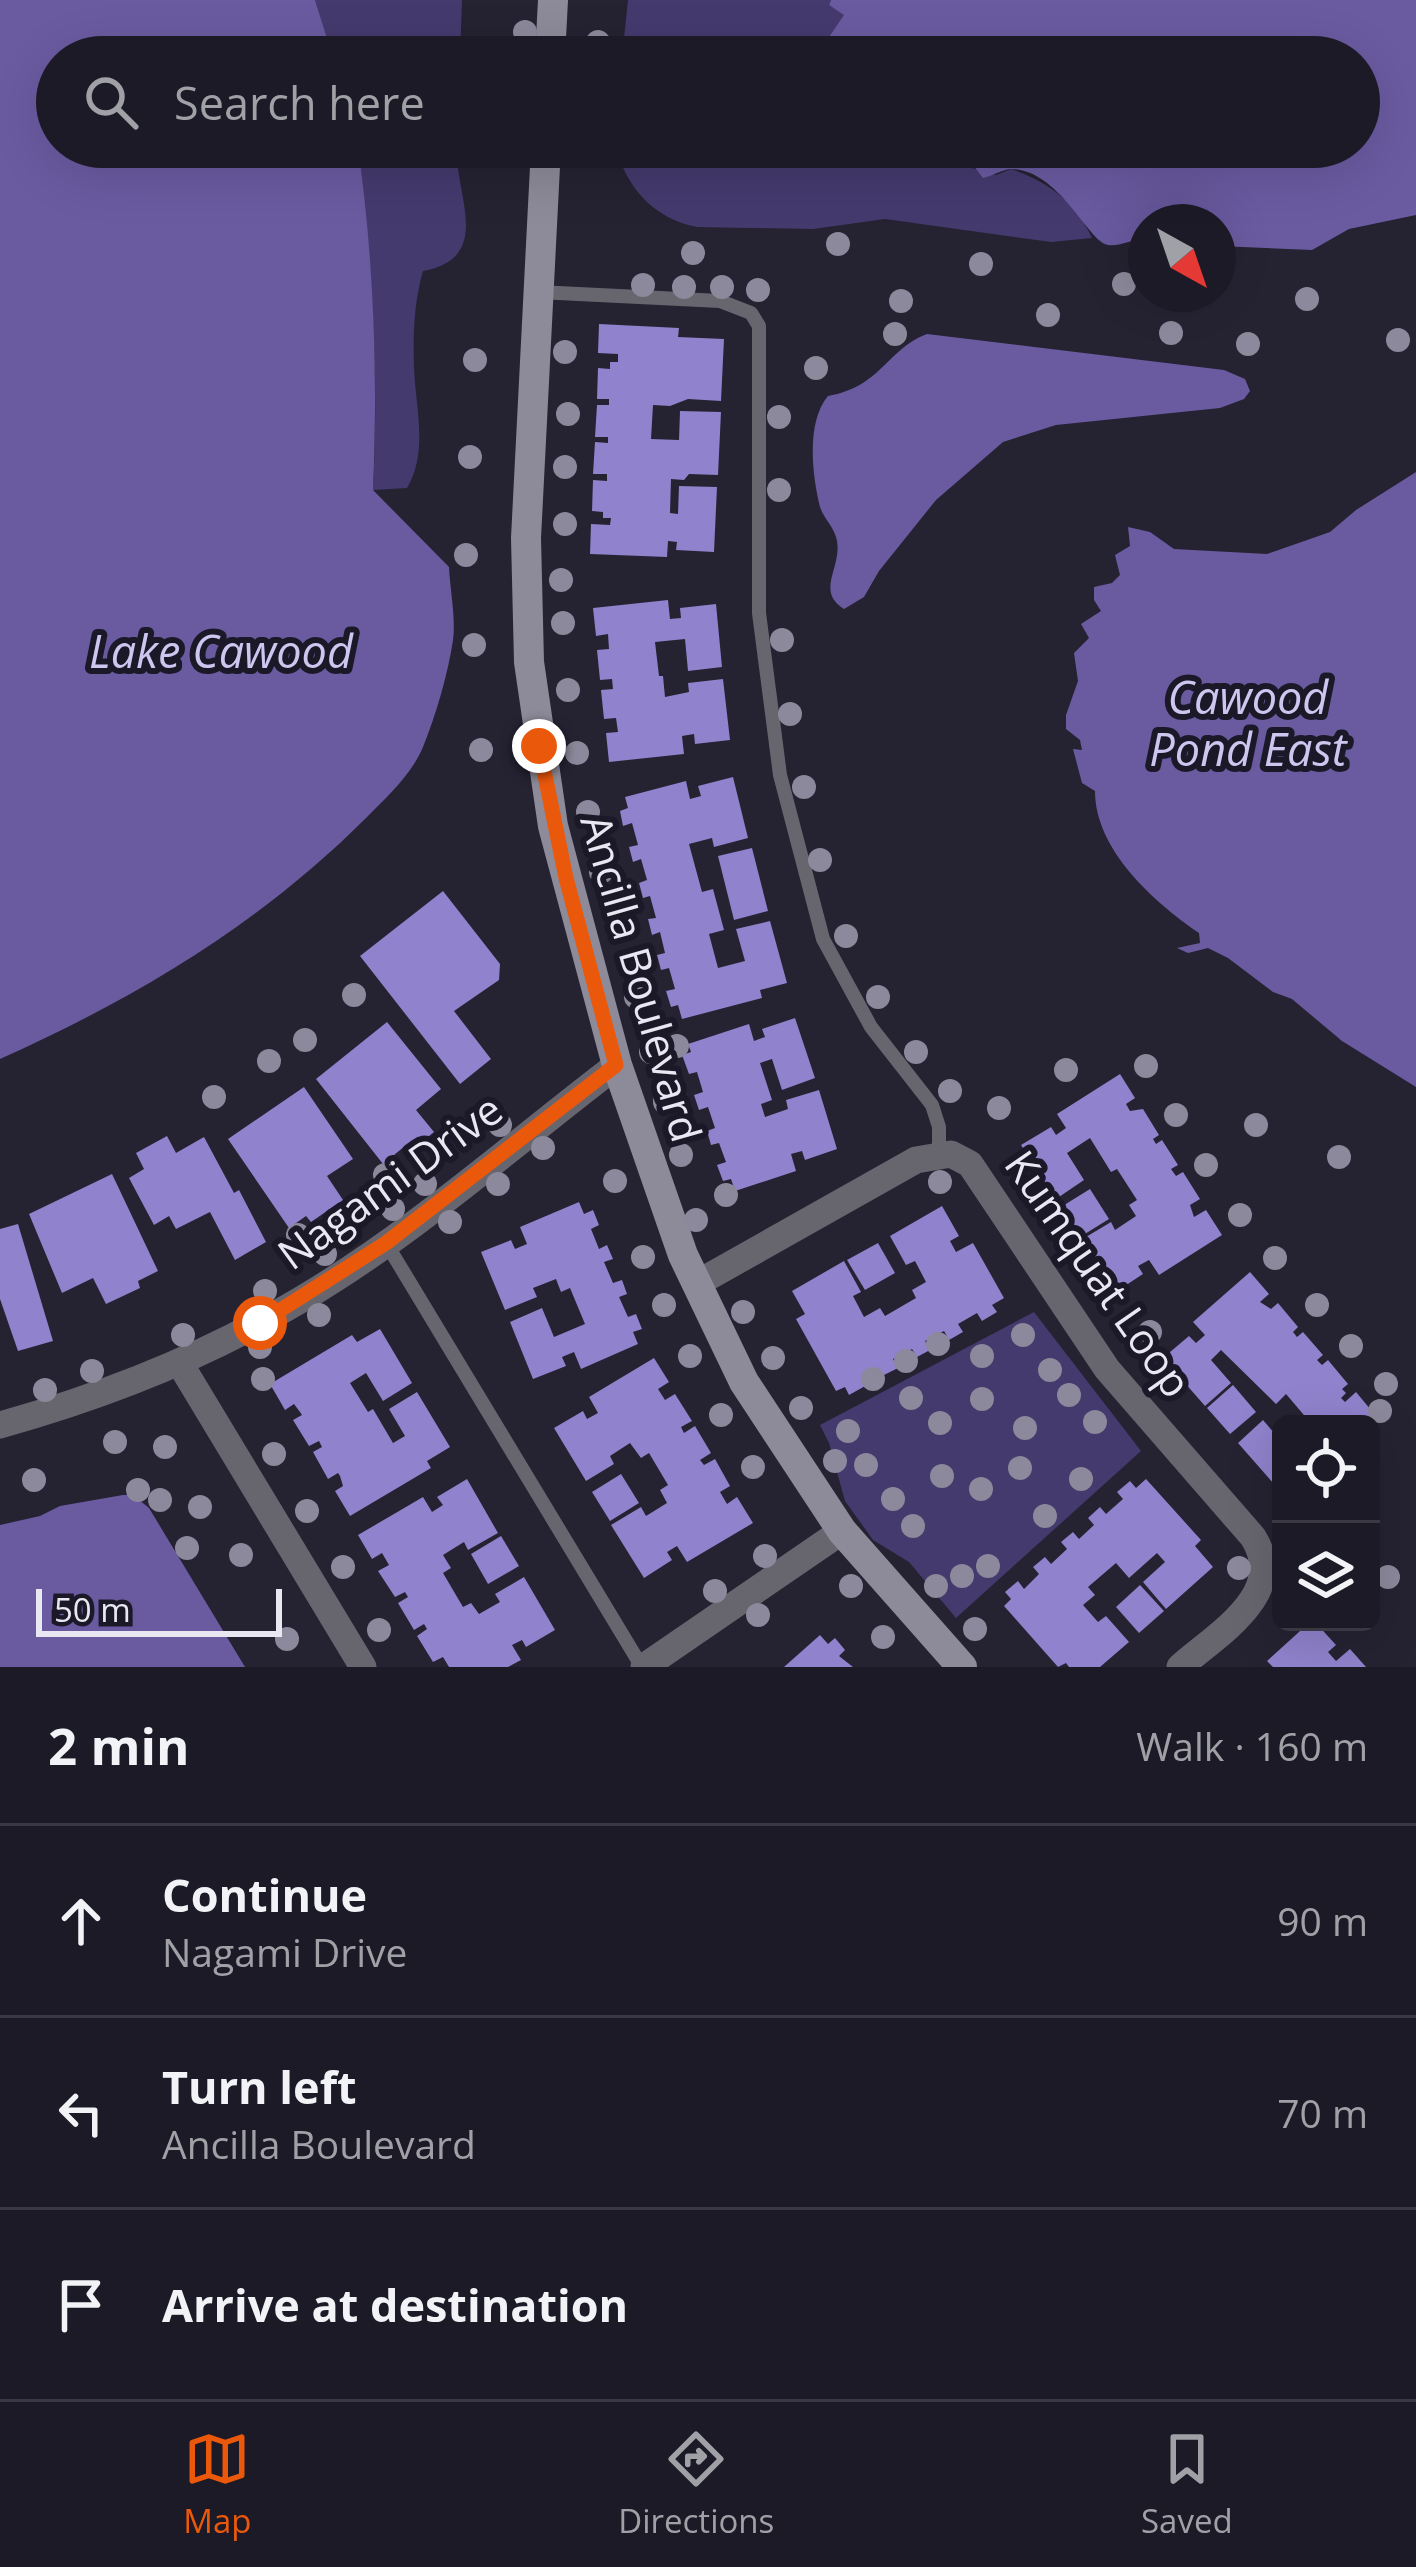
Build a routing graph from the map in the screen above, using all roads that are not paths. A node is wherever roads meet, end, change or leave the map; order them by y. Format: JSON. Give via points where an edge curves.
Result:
{"nodes":[{"id":1,"x":553,"y":0,"type":"edge"},
{"id":2,"x":551,"y":36,"type":"edge"},
{"id":3,"x":545,"y":168,"type":"edge"},
{"id":4,"x":538,"y":292,"type":"junction"},
{"id":5,"x":616,"y":1065,"type":"junction"},
{"id":6,"x":939,"y":1154,"type":"junction"},
{"id":7,"x":386,"y":1243,"type":"junction"},
{"id":8,"x":696,"y":1284,"type":"junction"},
{"id":9,"x":179,"y":1362,"type":"junction"},
{"id":10,"x":0,"y":1425,"type":"edge"},
{"id":11,"x":842,"y":1531,"type":"junction"},
{"id":12,"x":363,"y":1667,"type":"edge"},
{"id":13,"x":643,"y":1667,"type":"edge"},
{"id":14,"x":962,"y":1667,"type":"edge"},
{"id":15,"x":1180,"y":1667,"type":"edge"}],
"edges":[{"from":1,"to":2,"type":"street"},
{"from":3,"to":4,"type":"street","name":"Ancilla Boulevard"},
{"from":4,"to":5,"type":"street","name":"Ancilla Boulevard","via":[[526,538],[529,662],[554,826]]},
{"from":4,"to":6,"type":"lane","via":[[720,301],[751,313],[759,326],[759,613],[782,788],[824,940],[871,1027],[926,1094]]},
{"from":5,"to":7,"type":"street","name":"Nagami Drive"},
{"from":5,"to":8,"type":"street","name":"Ancilla Boulevard"},
{"from":6,"to":8,"type":"street","name":"Kumquat Loop"},
{"from":6,"to":15,"type":"street","name":"Kumquat Loop","via":[[978,1173],[1085,1340],[1259,1546],[1266,1568],[1253,1601]]},
{"from":7,"to":9,"type":"street","name":"Nagami Drive","via":[[302,1300]]},
{"from":7,"to":13,"type":"lane"},
{"from":8,"to":11,"type":"street","name":"Ancilla Boulevard","via":[[744,1382]]},
{"from":9,"to":10,"type":"street","name":"Nagami Drive"},
{"from":9,"to":12,"type":"street"},
{"from":11,"to":13,"type":"street"},
{"from":11,"to":14,"type":"street","name":"Ancilla Boulevard"}]}
